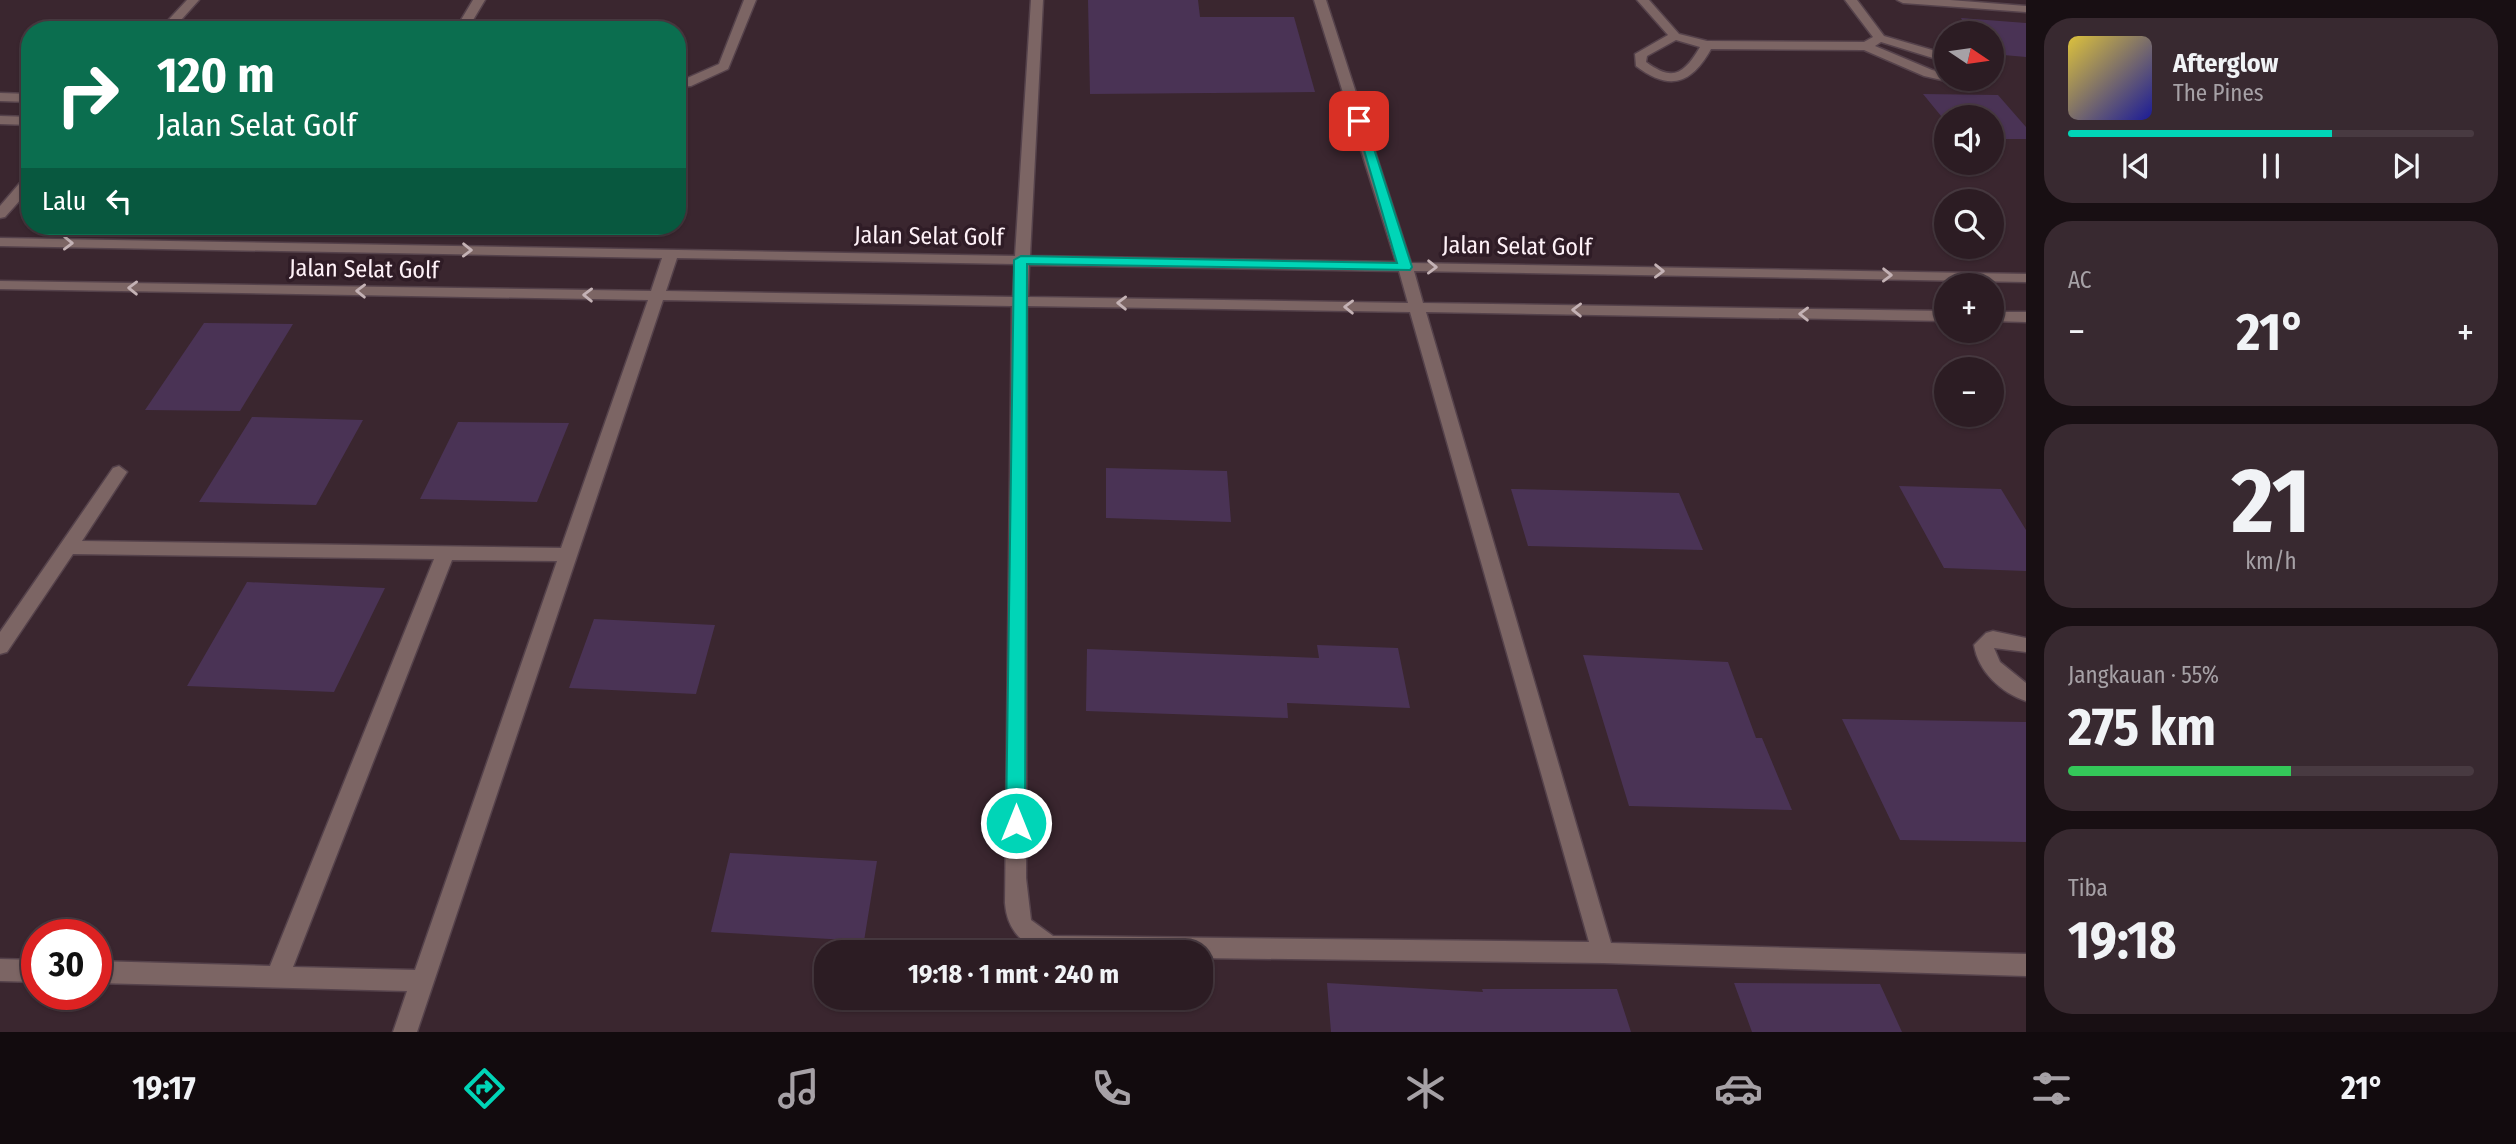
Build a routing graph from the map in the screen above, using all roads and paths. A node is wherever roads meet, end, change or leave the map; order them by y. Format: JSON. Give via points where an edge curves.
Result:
{"nodes":[{"id":1,"x":193,"y":0,"type":"edge"},
{"id":2,"x":479,"y":0,"type":"edge"},
{"id":3,"x":750,"y":0,"type":"edge"},
{"id":4,"x":1037,"y":0,"type":"edge"},
{"id":5,"x":1320,"y":0,"type":"edge"},
{"id":6,"x":1643,"y":0,"type":"edge"},
{"id":7,"x":1851,"y":0,"type":"edge"},
{"id":8,"x":1903,"y":0,"type":"edge"},
{"id":9,"x":2026,"y":9,"type":"edge"},
{"id":10,"x":173,"y":21,"type":"edge"},
{"id":11,"x":466,"y":21,"type":"edge"},
{"id":12,"x":1675,"y":37,"type":"junction"},
{"id":13,"x":1880,"y":38,"type":"junction"},
{"id":14,"x":1707,"y":45,"type":"junction"},
{"id":15,"x":1866,"y":46,"type":"junction"},
{"id":16,"x":1934,"y":54,"type":"edge"},
{"id":17,"x":1934,"y":74,"type":"edge"},
{"id":18,"x":686,"y":83,"type":"edge"},
{"id":19,"x":0,"y":97,"type":"edge"},
{"id":20,"x":21,"y":98,"type":"edge"},
{"id":21,"x":0,"y":120,"type":"edge"},
{"id":22,"x":21,"y":121,"type":"edge"},
{"id":23,"x":21,"y":190,"type":"edge"},
{"id":24,"x":0,"y":214,"type":"edge"},
{"id":25,"x":0,"y":242,"type":"edge"},
{"id":26,"x":671,"y":254,"type":"junction"},
{"id":27,"x":1021,"y":260,"type":"junction"},
{"id":28,"x":1405,"y":267,"type":"junction"},
{"id":29,"x":2026,"y":278,"type":"edge"},
{"id":30,"x":0,"y":285,"type":"edge"},
{"id":31,"x":656,"y":296,"type":"junction"},
{"id":32,"x":1020,"y":302,"type":"junction"},
{"id":33,"x":1416,"y":308,"type":"junction"},
{"id":34,"x":1934,"y":316,"type":"edge"},
{"id":35,"x":2004,"y":317,"type":"edge"},
{"id":36,"x":2026,"y":317,"type":"edge"},
{"id":37,"x":119,"y":472,"type":"dead end"},
{"id":38,"x":68,"y":547,"type":"junction"},
{"id":39,"x":446,"y":553,"type":"junction"},
{"id":40,"x":568,"y":555,"type":"junction"},
{"id":41,"x":2026,"y":645,"type":"edge"},
{"id":42,"x":0,"y":647,"type":"edge"},
{"id":43,"x":2026,"y":693,"type":"edge"},
{"id":44,"x":1603,"y":953,"type":"junction"},
{"id":45,"x":2026,"y":965,"type":"edge"},
{"id":46,"x":0,"y":970,"type":"edge"},
{"id":47,"x":21,"y":971,"type":"edge"},
{"id":48,"x":112,"y":972,"type":"edge"},
{"id":49,"x":277,"y":977,"type":"junction"},
{"id":50,"x":422,"y":981,"type":"junction"},
{"id":51,"x":405,"y":1032,"type":"edge"}],
"edges":[{"from":1,"to":10,"type":"street"},
{"from":2,"to":11,"type":"street"},
{"from":3,"to":18,"type":"street","via":[[724,66]]},
{"from":4,"to":27,"type":"street"},
{"from":5,"to":28,"type":"street"},
{"from":6,"to":12,"type":"street"},
{"from":7,"to":13,"type":"street"},
{"from":8,"to":9,"type":"street"},
{"from":12,"to":14,"type":"street"},
{"from":12,"to":14,"type":"street","via":[[1641,54],[1640,63],[1650,72],[1680,77],[1695,69]]},
{"from":13,"to":15,"type":"street"},
{"from":13,"to":16,"type":"street"},
{"from":14,"to":15,"type":"street"},
{"from":15,"to":17,"type":"street"},
{"from":19,"to":20,"type":"street"},
{"from":21,"to":22,"type":"street"},
{"from":23,"to":24,"type":"street"},
{"from":25,"to":26,"type":"street","name":"Jalan Selat Golf","one_way":true},
{"from":26,"to":27,"type":"street","name":"Jalan Selat Golf"},
{"from":26,"to":31,"type":"street"},
{"from":27,"to":28,"type":"street","name":"Jalan Selat Golf"},
{"from":27,"to":32,"type":"street"},
{"from":28,"to":29,"type":"street","name":"Jalan Selat Golf","one_way":true},
{"from":28,"to":33,"type":"street"},
{"from":31,"to":30,"type":"street","name":"Jalan Selat Golf","one_way":true},
{"from":31,"to":32,"type":"street","name":"Jalan Selat Golf"},
{"from":31,"to":40,"type":"street"},
{"from":33,"to":32,"type":"street","name":"Jalan Selat Golf","one_way":true},
{"from":32,"to":44,"type":"street","via":[[1015,878],[1017,921],[1030,937],[1052,946]]},
{"from":34,"to":33,"type":"street","name":"Jalan Selat Golf","one_way":true},
{"from":33,"to":44,"type":"street"},
{"from":35,"to":36,"type":"street"},
{"from":37,"to":38,"type":"street"},
{"from":38,"to":39,"type":"street"},
{"from":38,"to":42,"type":"street"},
{"from":39,"to":40,"type":"street"},
{"from":39,"to":49,"type":"street"},
{"from":40,"to":50,"type":"street"},
{"from":41,"to":43,"type":"street","via":[[1993,638],[1984,645],[1984,658],[2002,678]]},
{"from":44,"to":45,"type":"street"},
{"from":46,"to":47,"type":"street"},
{"from":48,"to":49,"type":"street"},
{"from":49,"to":50,"type":"street"},
{"from":50,"to":51,"type":"street"}]}
